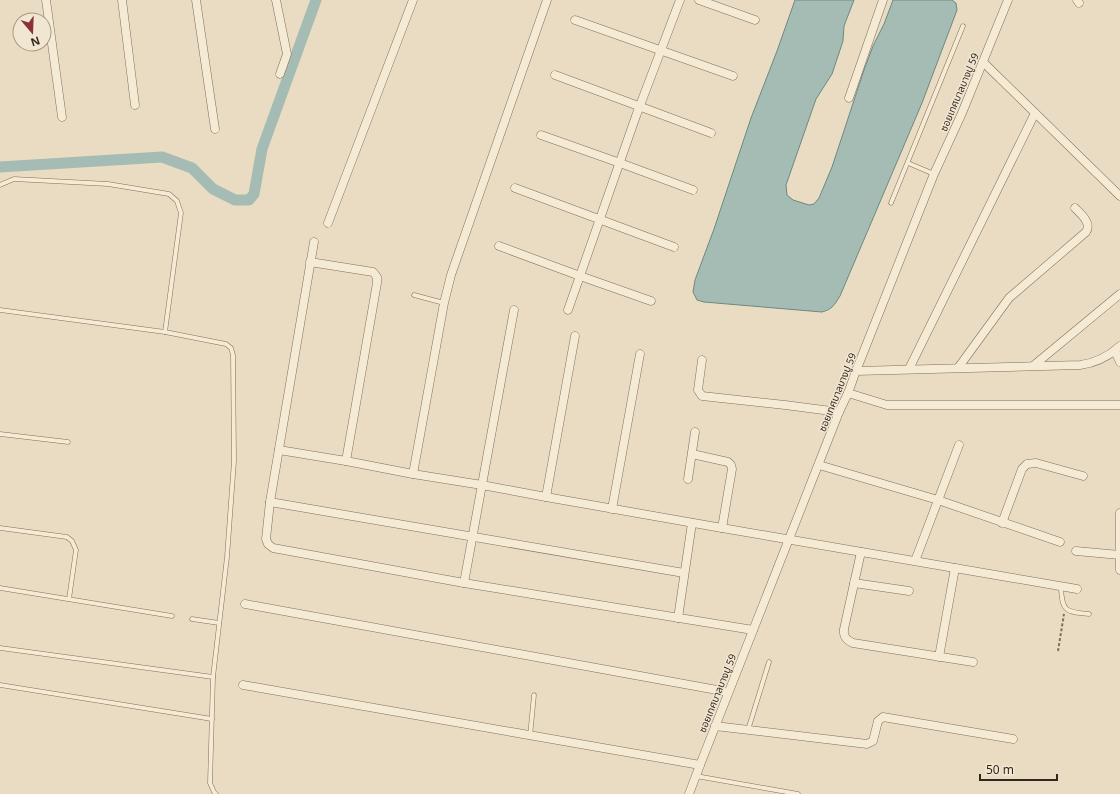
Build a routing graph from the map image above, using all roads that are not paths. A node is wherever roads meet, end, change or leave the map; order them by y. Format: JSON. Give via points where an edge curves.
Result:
{"nodes":[{"id":1,"x":46,"y":0,"type":"edge"},
{"id":2,"x":122,"y":0,"type":"edge"},
{"id":3,"x":196,"y":0,"type":"edge"},
{"id":4,"x":276,"y":0,"type":"edge"},
{"id":5,"x":413,"y":0,"type":"edge"},
{"id":6,"x":547,"y":0,"type":"edge"},
{"id":7,"x":680,"y":0,"type":"edge"},
{"id":8,"x":699,"y":0,"type":"edge"},
{"id":9,"x":883,"y":0,"type":"edge"},
{"id":10,"x":1008,"y":0,"type":"edge"},
{"id":11,"x":575,"y":20,"type":"dead end"},
{"id":12,"x":755,"y":20,"type":"dead end"},
{"id":13,"x":963,"y":26,"type":"dead end"},
{"id":14,"x":661,"y":50,"type":"junction"},
{"id":15,"x":983,"y":62,"type":"junction"},
{"id":16,"x":280,"y":74,"type":"dead end"},
{"id":17,"x":555,"y":75,"type":"dead end"},
{"id":18,"x":733,"y":76,"type":"dead end"},
{"id":19,"x":849,"y":98,"type":"dead end"},
{"id":20,"x":135,"y":105,"type":"dead end"},
{"id":21,"x":641,"y":106,"type":"junction"},
{"id":22,"x":1035,"y":113,"type":"junction"},
{"id":23,"x":62,"y":117,"type":"dead end"},
{"id":24,"x":215,"y":129,"type":"dead end"},
{"id":25,"x":711,"y":133,"type":"dead end"},
{"id":26,"x":541,"y":135,"type":"dead end"},
{"id":27,"x":620,"y":163,"type":"junction"},
{"id":28,"x":908,"y":163,"type":"junction"},
{"id":29,"x":934,"y":174,"type":"junction"},
{"id":30,"x":0,"y":185,"type":"edge"},
{"id":31,"x":514,"y":188,"type":"dead end"},
{"id":32,"x":693,"y":190,"type":"dead end"},
{"id":33,"x":1120,"y":196,"type":"edge"},
{"id":34,"x":892,"y":203,"type":"dead end"},
{"id":35,"x":1075,"y":208,"type":"dead end"},
{"id":36,"x":600,"y":219,"type":"junction"},
{"id":37,"x":328,"y":223,"type":"dead end"},
{"id":38,"x":314,"y":242,"type":"dead end"},
{"id":39,"x":499,"y":246,"type":"dead end"},
{"id":40,"x":674,"y":247,"type":"dead end"},
{"id":41,"x":310,"y":262,"type":"junction"},
{"id":42,"x":580,"y":276,"type":"junction"},
{"id":43,"x":1120,"y":294,"type":"edge"},
{"id":44,"x":414,"y":295,"type":"dead end"},
{"id":45,"x":651,"y":301,"type":"dead end"},
{"id":46,"x":444,"y":303,"type":"junction"},
{"id":47,"x":0,"y":310,"type":"edge"},
{"id":48,"x":514,"y":310,"type":"dead end"},
{"id":49,"x":568,"y":310,"type":"dead end"},
{"id":50,"x":165,"y":332,"type":"junction"},
{"id":51,"x":575,"y":336,"type":"dead end"},
{"id":52,"x":1117,"y":349,"type":"edge"},
{"id":53,"x":640,"y":354,"type":"dead end"},
{"id":54,"x":702,"y":360,"type":"dead end"},
{"id":55,"x":1120,"y":362,"type":"edge"},
{"id":56,"x":1033,"y":366,"type":"junction"},
{"id":57,"x":958,"y":368,"type":"junction"},
{"id":58,"x":909,"y":370,"type":"junction"},
{"id":59,"x":856,"y":371,"type":"junction"},
{"id":60,"x":848,"y":393,"type":"junction"},
{"id":61,"x":1120,"y":405,"type":"edge"},
{"id":62,"x":839,"y":412,"type":"junction"},
{"id":63,"x":695,"y":432,"type":"dead end"},
{"id":64,"x":0,"y":434,"type":"edge"},
{"id":65,"x":68,"y":442,"type":"dead end"},
{"id":66,"x":959,"y":445,"type":"dead end"},
{"id":67,"x":279,"y":450,"type":"junction"},
{"id":68,"x":692,"y":454,"type":"junction"},
{"id":69,"x":346,"y":461,"type":"junction"},
{"id":70,"x":819,"y":465,"type":"junction"},
{"id":71,"x":413,"y":474,"type":"junction"},
{"id":72,"x":1083,"y":476,"type":"dead end"},
{"id":73,"x":688,"y":479,"type":"dead end"},
{"id":74,"x":482,"y":485,"type":"junction"},
{"id":75,"x":546,"y":497,"type":"junction"},
{"id":76,"x":938,"y":500,"type":"junction"},
{"id":77,"x":270,"y":502,"type":"junction"},
{"id":78,"x":612,"y":509,"type":"junction"},
{"id":79,"x":1120,"y":513,"type":"edge"},
{"id":80,"x":692,"y":523,"type":"junction"},
{"id":81,"x":1002,"y":523,"type":"junction"},
{"id":82,"x":0,"y":528,"type":"edge"},
{"id":83,"x":722,"y":528,"type":"junction"},
{"id":84,"x":472,"y":537,"type":"junction"},
{"id":85,"x":789,"y":540,"type":"junction"},
{"id":86,"x":1060,"y":542,"type":"dead end"},
{"id":87,"x":1076,"y":551,"type":"dead end"},
{"id":88,"x":861,"y":552,"type":"junction"},
{"id":89,"x":1120,"y":554,"type":"edge"},
{"id":90,"x":915,"y":561,"type":"junction"},
{"id":91,"x":955,"y":568,"type":"junction"},
{"id":92,"x":1120,"y":570,"type":"edge"},
{"id":93,"x":684,"y":573,"type":"junction"},
{"id":94,"x":464,"y":583,"type":"junction"},
{"id":95,"x":854,"y":583,"type":"junction"},
{"id":96,"x":1061,"y":586,"type":"junction"},
{"id":97,"x":0,"y":588,"type":"edge"},
{"id":98,"x":1077,"y":589,"type":"dead end"},
{"id":99,"x":909,"y":591,"type":"dead end"},
{"id":100,"x":69,"y":599,"type":"junction"},
{"id":101,"x":246,"y":604,"type":"dead end"},
{"id":102,"x":1089,"y":614,"type":"dead end"},
{"id":103,"x":172,"y":616,"type":"dead end"},
{"id":104,"x":678,"y":618,"type":"junction"},
{"id":105,"x":192,"y":619,"type":"dead end"},
{"id":106,"x":219,"y":623,"type":"junction"},
{"id":107,"x":753,"y":630,"type":"junction"},
{"id":108,"x":0,"y":648,"type":"edge"},
{"id":109,"x":939,"y":657,"type":"junction"},
{"id":110,"x":769,"y":662,"type":"dead end"},
{"id":111,"x":973,"y":662,"type":"dead end"},
{"id":112,"x":213,"y":677,"type":"junction"},
{"id":113,"x":0,"y":685,"type":"edge"},
{"id":114,"x":243,"y":685,"type":"dead end"},
{"id":115,"x":728,"y":692,"type":"junction"},
{"id":116,"x":534,"y":695,"type":"dead end"},
{"id":117,"x":212,"y":719,"type":"junction"},
{"id":118,"x":715,"y":726,"type":"junction"},
{"id":119,"x":748,"y":730,"type":"junction"},
{"id":120,"x":530,"y":736,"type":"junction"},
{"id":121,"x":1012,"y":739,"type":"dead end"},
{"id":122,"x":700,"y":765,"type":"junction"},
{"id":123,"x":696,"y":776,"type":"junction"},
{"id":124,"x":216,"y":794,"type":"edge"},
{"id":125,"x":689,"y":794,"type":"edge"},
{"id":126,"x":798,"y":794,"type":"edge"}],
"edges":[{"from":1,"to":23,"type":"street"},
{"from":2,"to":20,"type":"street"},
{"from":3,"to":24,"type":"street"},
{"from":4,"to":16,"type":"street","via":[[286,54]]},
{"from":5,"to":37,"type":"street"},
{"from":6,"to":46,"type":"street","via":[[451,274]]},
{"from":7,"to":14,"type":"street"},
{"from":8,"to":12,"type":"street"},
{"from":9,"to":19,"type":"street"},
{"from":10,"to":15,"type":"street","name":"ซอยเทศบาลบางปู 59"},
{"from":11,"to":14,"type":"street"},
{"from":13,"to":28,"type":"lane"},
{"from":14,"to":18,"type":"street"},
{"from":14,"to":21,"type":"street"},
{"from":15,"to":22,"type":"street"},
{"from":15,"to":29,"type":"street","name":"ซอยเทศบาลบางปู 59"},
{"from":17,"to":21,"type":"street"},
{"from":21,"to":25,"type":"street"},
{"from":21,"to":27,"type":"street"},
{"from":22,"to":33,"type":"street"},
{"from":22,"to":58,"type":"street"},
{"from":26,"to":27,"type":"street"},
{"from":27,"to":32,"type":"street"},
{"from":27,"to":36,"type":"street"},
{"from":28,"to":29,"type":"lane"},
{"from":28,"to":34,"type":"lane"},
{"from":29,"to":59,"type":"street","name":"ซอยเทศบาลบางปู 59"},
{"from":30,"to":50,"type":"lane","via":[[14,179],[108,184],[169,194],[173,197],[181,213]]},
{"from":31,"to":36,"type":"street"},
{"from":35,"to":57,"type":"street","via":[[1088,225],[1086,232],[1009,298]]},
{"from":36,"to":40,"type":"street"},
{"from":36,"to":42,"type":"street"},
{"from":38,"to":41,"type":"street"},
{"from":39,"to":42,"type":"street"},
{"from":41,"to":67,"type":"street"},
{"from":41,"to":69,"type":"street","via":[[373,272],[377,277]]},
{"from":42,"to":45,"type":"street"},
{"from":42,"to":49,"type":"street"},
{"from":43,"to":56,"type":"street"},
{"from":44,"to":46,"type":"lane"},
{"from":46,"to":71,"type":"street"},
{"from":47,"to":50,"type":"lane"},
{"from":48,"to":74,"type":"street"},
{"from":50,"to":106,"type":"lane","via":[[226,344],[231,348],[234,461]]},
{"from":51,"to":75,"type":"street"},
{"from":52,"to":55,"type":"street"},
{"from":52,"to":56,"type":"street","via":[[1090,364]]},
{"from":53,"to":78,"type":"street"},
{"from":54,"to":62,"type":"street","via":[[698,390],[702,396]]},
{"from":56,"to":57,"type":"street"},
{"from":57,"to":58,"type":"street"},
{"from":58,"to":59,"type":"street"},
{"from":59,"to":60,"type":"street","name":"ซอยเทศบาลบางปู 59"},
{"from":60,"to":61,"type":"street","via":[[887,405]]},
{"from":60,"to":62,"type":"street","name":"ซอยเทศบาลบางปู 59"},
{"from":62,"to":70,"type":"street","name":"ซอยเทศบาลบางปู 59"},
{"from":63,"to":68,"type":"street"},
{"from":64,"to":65,"type":"lane"},
{"from":66,"to":76,"type":"street"},
{"from":67,"to":69,"type":"street"},
{"from":67,"to":77,"type":"street"},
{"from":68,"to":73,"type":"street"},
{"from":68,"to":83,"type":"street","via":[[728,462],[731,465]]},
{"from":69,"to":71,"type":"street"},
{"from":70,"to":76,"type":"street"},
{"from":70,"to":85,"type":"street","name":"ซอยเทศบาลบางปู 59"},
{"from":71,"to":74,"type":"street"},
{"from":72,"to":81,"type":"street","via":[[1036,463],[1027,464],[1022,469]]},
{"from":74,"to":75,"type":"street"},
{"from":74,"to":84,"type":"street"},
{"from":75,"to":78,"type":"street"},
{"from":76,"to":81,"type":"street"},
{"from":76,"to":90,"type":"street"},
{"from":77,"to":84,"type":"street"},
{"from":77,"to":94,"type":"street","via":[[266,539],[273,548]]},
{"from":78,"to":80,"type":"street"},
{"from":79,"to":89,"type":"street"},
{"from":80,"to":83,"type":"street"},
{"from":80,"to":93,"type":"street"},
{"from":81,"to":86,"type":"street"},
{"from":82,"to":100,"type":"lane","via":[[67,537],[72,541],[76,550]]},
{"from":83,"to":85,"type":"street"},
{"from":84,"to":93,"type":"street"},
{"from":84,"to":94,"type":"street"},
{"from":85,"to":88,"type":"street"},
{"from":85,"to":107,"type":"street","name":"ซอยเทศบาลบางปู 59"},
{"from":87,"to":89,"type":"street"},
{"from":88,"to":90,"type":"street"},
{"from":88,"to":95,"type":"street"},
{"from":89,"to":92,"type":"street"},
{"from":90,"to":91,"type":"street"},
{"from":91,"to":96,"type":"street"},
{"from":91,"to":109,"type":"street"},
{"from":93,"to":104,"type":"street"},
{"from":94,"to":104,"type":"street"},
{"from":95,"to":99,"type":"street"},
{"from":95,"to":109,"type":"street","via":[[843,633],[848,641]]},
{"from":96,"to":98,"type":"street"},
{"from":96,"to":102,"type":"lane","via":[[1062,601],[1067,610]]},
{"from":97,"to":100,"type":"lane"},
{"from":100,"to":103,"type":"lane"},
{"from":101,"to":115,"type":"street"},
{"from":104,"to":107,"type":"street"},
{"from":105,"to":106,"type":"lane"},
{"from":106,"to":112,"type":"lane"},
{"from":107,"to":115,"type":"street","name":"ซอยเทศบาลบางปู 59"},
{"from":108,"to":112,"type":"lane"},
{"from":109,"to":111,"type":"street"},
{"from":110,"to":119,"type":"lane"},
{"from":112,"to":117,"type":"lane"},
{"from":113,"to":117,"type":"lane"},
{"from":114,"to":120,"type":"street"},
{"from":115,"to":118,"type":"street","name":"ซอยเทศบาลบางปู 59"},
{"from":116,"to":120,"type":"lane"},
{"from":117,"to":124,"type":"lane","via":[[210,783]]},
{"from":118,"to":119,"type":"street"},
{"from":118,"to":122,"type":"street","name":"ซอยเทศบาลบางปู 59"},
{"from":119,"to":121,"type":"street","via":[[867,744],[873,741],[878,721],[883,717]]},
{"from":120,"to":122,"type":"street"},
{"from":122,"to":123,"type":"street","name":"ซอยเทศบาลบางปู 59"},
{"from":123,"to":125,"type":"street","name":"ซอยเทศบาลบางปู 59"},
{"from":123,"to":126,"type":"lane"}]}
